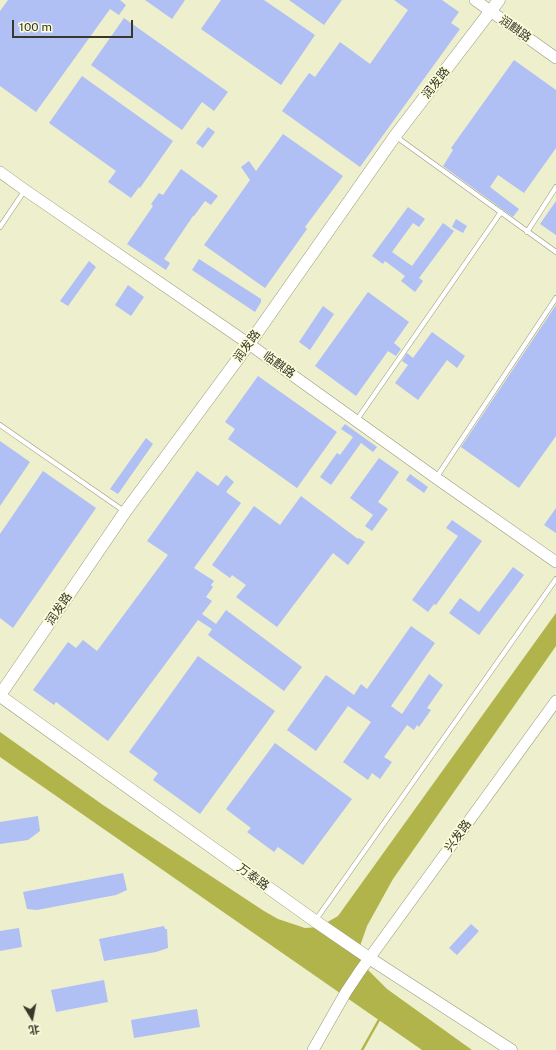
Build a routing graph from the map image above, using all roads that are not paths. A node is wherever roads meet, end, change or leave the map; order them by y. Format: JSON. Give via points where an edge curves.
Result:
{"nodes":[{"id":1,"x":475,"y":0,"type":"edge"},
{"id":2,"x":499,"y":0,"type":"edge"},
{"id":3,"x":491,"y":12,"type":"junction"},
{"id":4,"x":556,"y":58,"type":"edge"},
{"id":5,"x":395,"y":136,"type":"junction"},
{"id":6,"x":0,"y":172,"type":"edge"},
{"id":7,"x":556,"y":187,"type":"edge"},
{"id":8,"x":25,"y":190,"type":"junction"},
{"id":9,"x":501,"y":212,"type":"junction"},
{"id":10,"x":0,"y":227,"type":"edge"},
{"id":11,"x":528,"y":232,"type":"junction"},
{"id":12,"x":556,"y":252,"type":"edge"},
{"id":13,"x":556,"y":298,"type":"edge"},
{"id":14,"x":249,"y":344,"type":"junction"},
{"id":15,"x":356,"y":421,"type":"junction"},
{"id":16,"x":0,"y":425,"type":"edge"},
{"id":17,"x":436,"y":478,"type":"junction"},
{"id":18,"x":125,"y":512,"type":"junction"},
{"id":19,"x":556,"y":562,"type":"edge"},
{"id":20,"x":556,"y":579,"type":"edge"},
{"id":21,"x":0,"y":695,"type":"edge"},
{"id":22,"x":556,"y":701,"type":"edge"},
{"id":23,"x":315,"y":921,"type":"junction"},
{"id":24,"x":369,"y":958,"type":"junction"},
{"id":25,"x":313,"y":1050,"type":"edge"},
{"id":26,"x":511,"y":1050,"type":"edge"}],
"edges":[{"from":1,"to":3,"type":"street","name":"润麒路"},
{"from":2,"to":3,"type":"main road","name":"润发路"},
{"from":3,"to":4,"type":"street","name":"润麒路"},
{"from":3,"to":5,"type":"main road","name":"润发路"},
{"from":5,"to":9,"type":"lane"},
{"from":5,"to":14,"type":"main road","name":"润发路"},
{"from":6,"to":8,"type":"street","name":"临麒路"},
{"from":7,"to":11,"type":"lane"},
{"from":8,"to":10,"type":"lane"},
{"from":8,"to":14,"type":"street","name":"临麒路"},
{"from":9,"to":11,"type":"lane"},
{"from":9,"to":15,"type":"lane"},
{"from":11,"to":12,"type":"lane"},
{"from":13,"to":17,"type":"lane"},
{"from":14,"to":15,"type":"street","name":"临麒路"},
{"from":14,"to":18,"type":"main road","name":"润发路"},
{"from":15,"to":17,"type":"street","name":"临麒路"},
{"from":16,"to":18,"type":"lane"},
{"from":17,"to":19,"type":"street","name":"临麒路"},
{"from":18,"to":21,"type":"main road","name":"润发路"},
{"from":20,"to":23,"type":"lane"},
{"from":21,"to":23,"type":"main road","name":"万泰路"},
{"from":22,"to":24,"type":"street","name":"兴发路"},
{"from":23,"to":24,"type":"main road","name":"万泰路"},
{"from":24,"to":25,"type":"street","name":"兴发路"},
{"from":24,"to":26,"type":"main road","name":"万泰路"}]}
